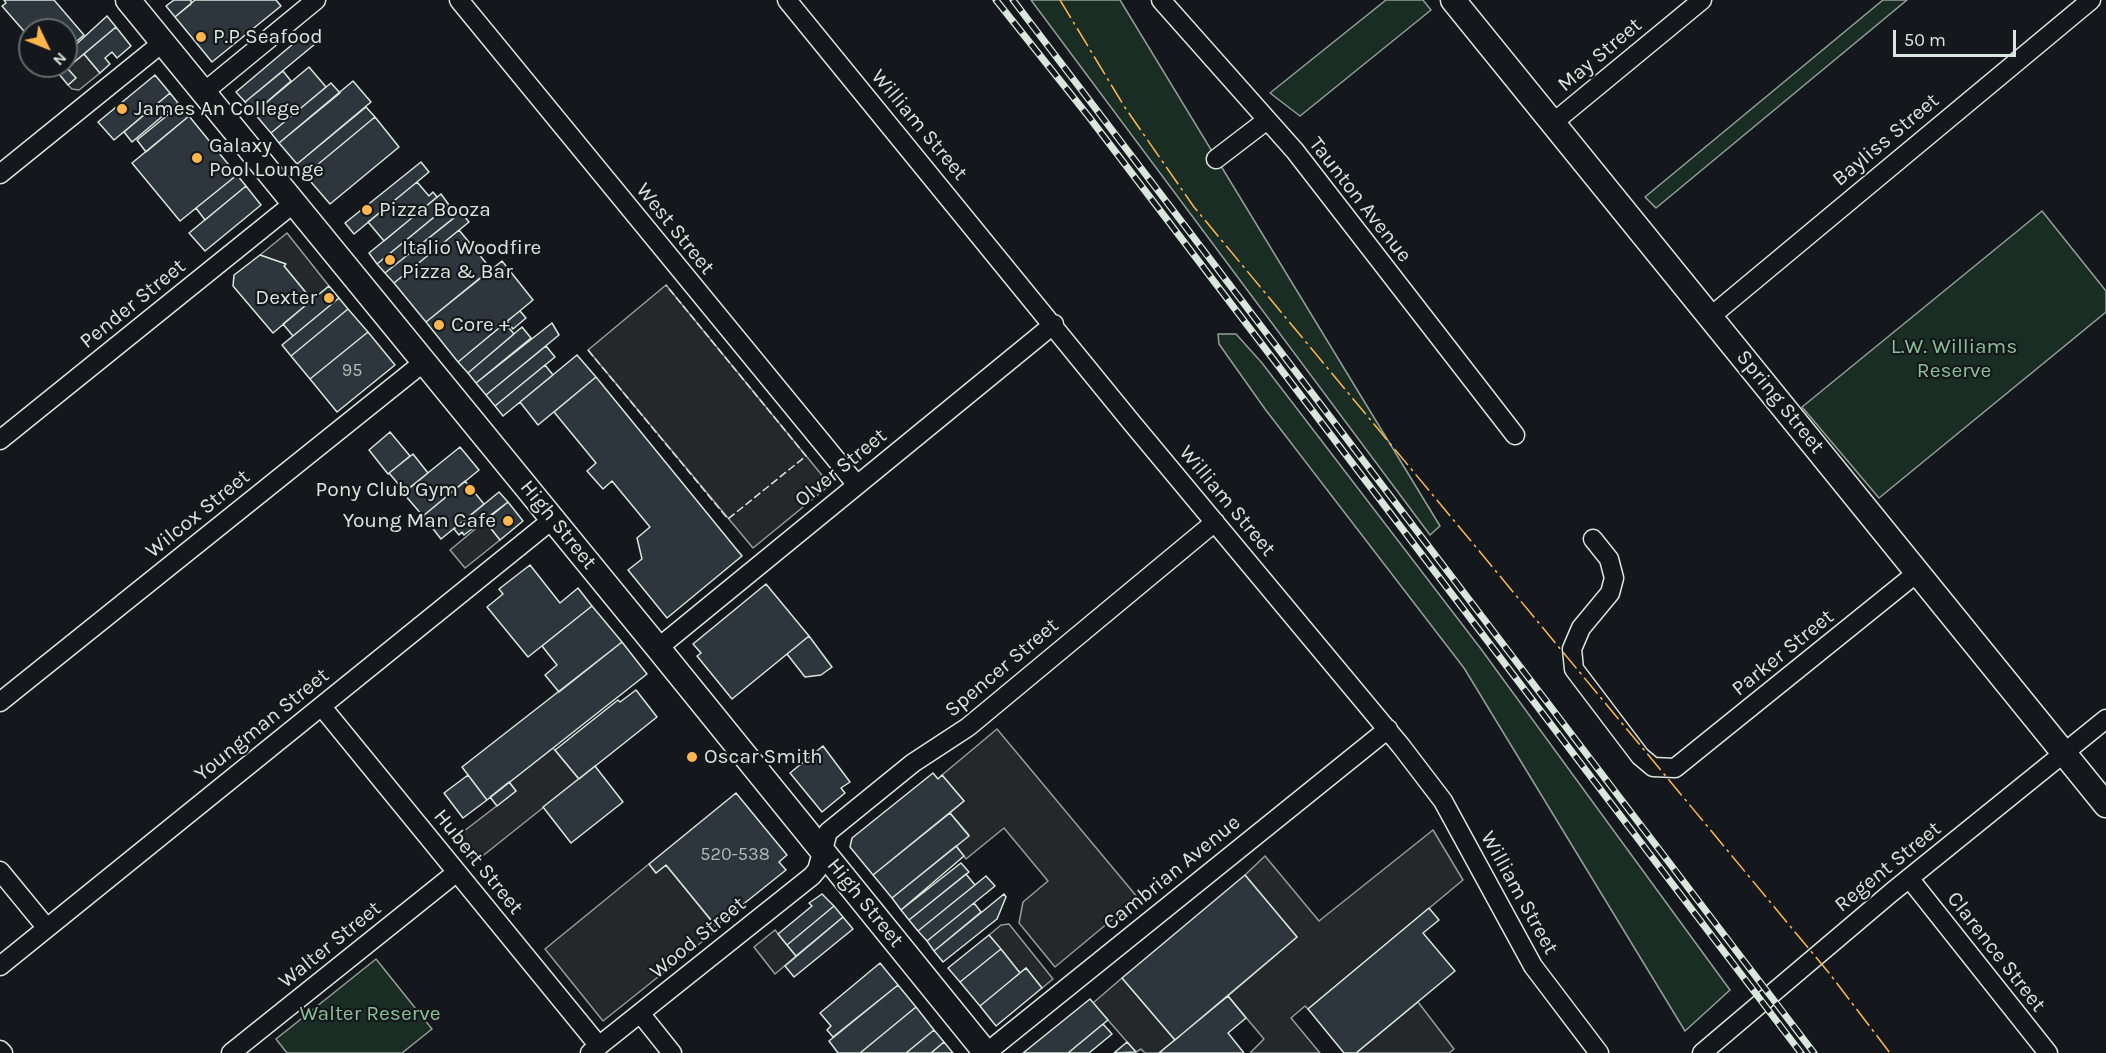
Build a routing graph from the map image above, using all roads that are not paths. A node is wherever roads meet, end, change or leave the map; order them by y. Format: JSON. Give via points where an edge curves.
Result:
{"nodes":[{"id":1,"x":128,"y":0,"type":"edge"},
{"id":2,"x":316,"y":0,"type":"edge"},
{"id":3,"x":459,"y":0,"type":"edge"},
{"id":4,"x":788,"y":0,"type":"edge"},
{"id":5,"x":1161,"y":0,"type":"edge"},
{"id":6,"x":1453,"y":0,"type":"edge"},
{"id":7,"x":1702,"y":0,"type":"edge"},
{"id":8,"x":2091,"y":0,"type":"edge"},
{"id":9,"x":162,"y":43,"type":"junction"},
{"id":10,"x":204,"y":92,"type":"junction"},
{"id":11,"x":1267,"y":120,"type":"junction"},
{"id":12,"x":1554,"y":122,"type":"junction"},
{"id":13,"x":1216,"y":159,"type":"dead end"},
{"id":14,"x":0,"y":174,"type":"edge"},
{"id":15,"x":294,"y":203,"type":"junction"},
{"id":16,"x":1710,"y":317,"type":"junction"},
{"id":17,"x":1054,"y":324,"type":"junction"},
{"id":18,"x":424,"y":362,"type":"junction"},
{"id":19,"x":1515,"y":435,"type":"dead end"},
{"id":20,"x":0,"y":440,"type":"edge"},
{"id":21,"x":857,"y":485,"type":"junction"},
{"id":22,"x":553,"y":519,"type":"junction"},
{"id":23,"x":1215,"y":522,"type":"junction"},
{"id":24,"x":1593,"y":539,"type":"dead end"},
{"id":25,"x":1918,"y":572,"type":"junction"},
{"id":26,"x":658,"y":648,"type":"junction"},
{"id":27,"x":0,"y":702,"type":"edge"},
{"id":28,"x":322,"y":706,"type":"junction"},
{"id":29,"x":2106,"y":719,"type":"edge"},
{"id":30,"x":1388,"y":729,"type":"junction"},
{"id":31,"x":2064,"y":754,"type":"junction"},
{"id":32,"x":2106,"y":805,"type":"edge"},
{"id":33,"x":822,"y":849,"type":"junction"},
{"id":34,"x":0,"y":871,"type":"edge"},
{"id":35,"x":457,"y":872,"type":"junction"},
{"id":36,"x":1909,"y":878,"type":"junction"},
{"id":37,"x":46,"y":927,"type":"junction"},
{"id":38,"x":0,"y":966,"type":"edge"},
{"id":39,"x":640,"y":1013,"type":"junction"},
{"id":40,"x":594,"y":1049,"type":"edge"},
{"id":41,"x":1705,"y":1052,"type":"edge"},
{"id":42,"x":231,"y":1053,"type":"edge"},
{"id":43,"x":672,"y":1053,"type":"edge"},
{"id":44,"x":986,"y":1053,"type":"edge"},
{"id":45,"x":1599,"y":1053,"type":"edge"},
{"id":46,"x":2048,"y":1053,"type":"edge"}],
"edges":[{"from":1,"to":9,"type":"main road","name":"High Street"},
{"from":2,"to":10,"type":"street"},
{"from":3,"to":21,"type":"street","name":"West Street"},
{"from":4,"to":17,"type":"street","name":"William Street"},
{"from":5,"to":11,"type":"street","name":"Taunton Avenue"},
{"from":6,"to":12,"type":"main road","name":"Spring Street"},
{"from":7,"to":12,"type":"street","name":"May Street"},
{"from":8,"to":16,"type":"street","name":"Bayliss Street"},
{"from":9,"to":10,"type":"main road","name":"High Street"},
{"from":9,"to":14,"type":"street"},
{"from":10,"to":15,"type":"main road","name":"High Street"},
{"from":11,"to":13,"type":"street"},
{"from":11,"to":19,"type":"street","name":"Taunton Avenue"},
{"from":12,"to":16,"type":"main road","name":"Spring Street"},
{"from":15,"to":18,"type":"main road","name":"High Street"},
{"from":15,"to":20,"type":"street","name":"Pender Street"},
{"from":16,"to":25,"type":"main road","name":"Spring Street"},
{"from":17,"to":21,"type":"street","name":"Olver Street"},
{"from":17,"to":23,"type":"street","name":"William Street"},
{"from":18,"to":22,"type":"main road","name":"High Street"},
{"from":18,"to":27,"type":"street","name":"Wilcox Street"},
{"from":21,"to":26,"type":"street","name":"Olver Street"},
{"from":22,"to":26,"type":"main road","name":"High Street"},
{"from":22,"to":28,"type":"street","name":"Youngman Street"},
{"from":23,"to":30,"type":"street","name":"William Street"},
{"from":23,"to":33,"type":"street","name":"Spencer Street","via":[[968,727],[913,763],[828,832]]},
{"from":24,"to":25,"type":"street","name":"Parker Street","via":[[1609,559],[1614,578],[1610,593],[1581,628],[1572,649],[1574,669],[1640,756],[1653,766],[1675,768]]},
{"from":25,"to":31,"type":"main road","name":"Spring Street"},
{"from":26,"to":33,"type":"main road","name":"High Street"},
{"from":28,"to":35,"type":"street","name":"Hubert Street"},
{"from":28,"to":37,"type":"street","name":"Youngman Street"},
{"from":29,"to":31,"type":"street","name":"Regent Street"},
{"from":30,"to":44,"type":"street","name":"Cambrian Avenue"},
{"from":30,"to":45,"type":"street","name":"William Street","via":[[1443,801],[1533,966]]},
{"from":31,"to":32,"type":"main road","name":"Spring Street"},
{"from":31,"to":36,"type":"street","name":"Regent Street"},
{"from":33,"to":39,"type":"street","name":"Wood Street","via":[[812,876]]},
{"from":33,"to":44,"type":"main road","name":"High Street"},
{"from":34,"to":37,"type":"street"},
{"from":35,"to":40,"type":"street","name":"Hubert Street"},
{"from":35,"to":42,"type":"street","name":"Walter Street"},
{"from":36,"to":41,"type":"street","name":"Regent Street"},
{"from":36,"to":46,"type":"street","name":"Clarence Street"},
{"from":37,"to":38,"type":"street","name":"Youngman Street"},
{"from":39,"to":40,"type":"street","name":"Wood Street"},
{"from":39,"to":43,"type":"street"}]}
